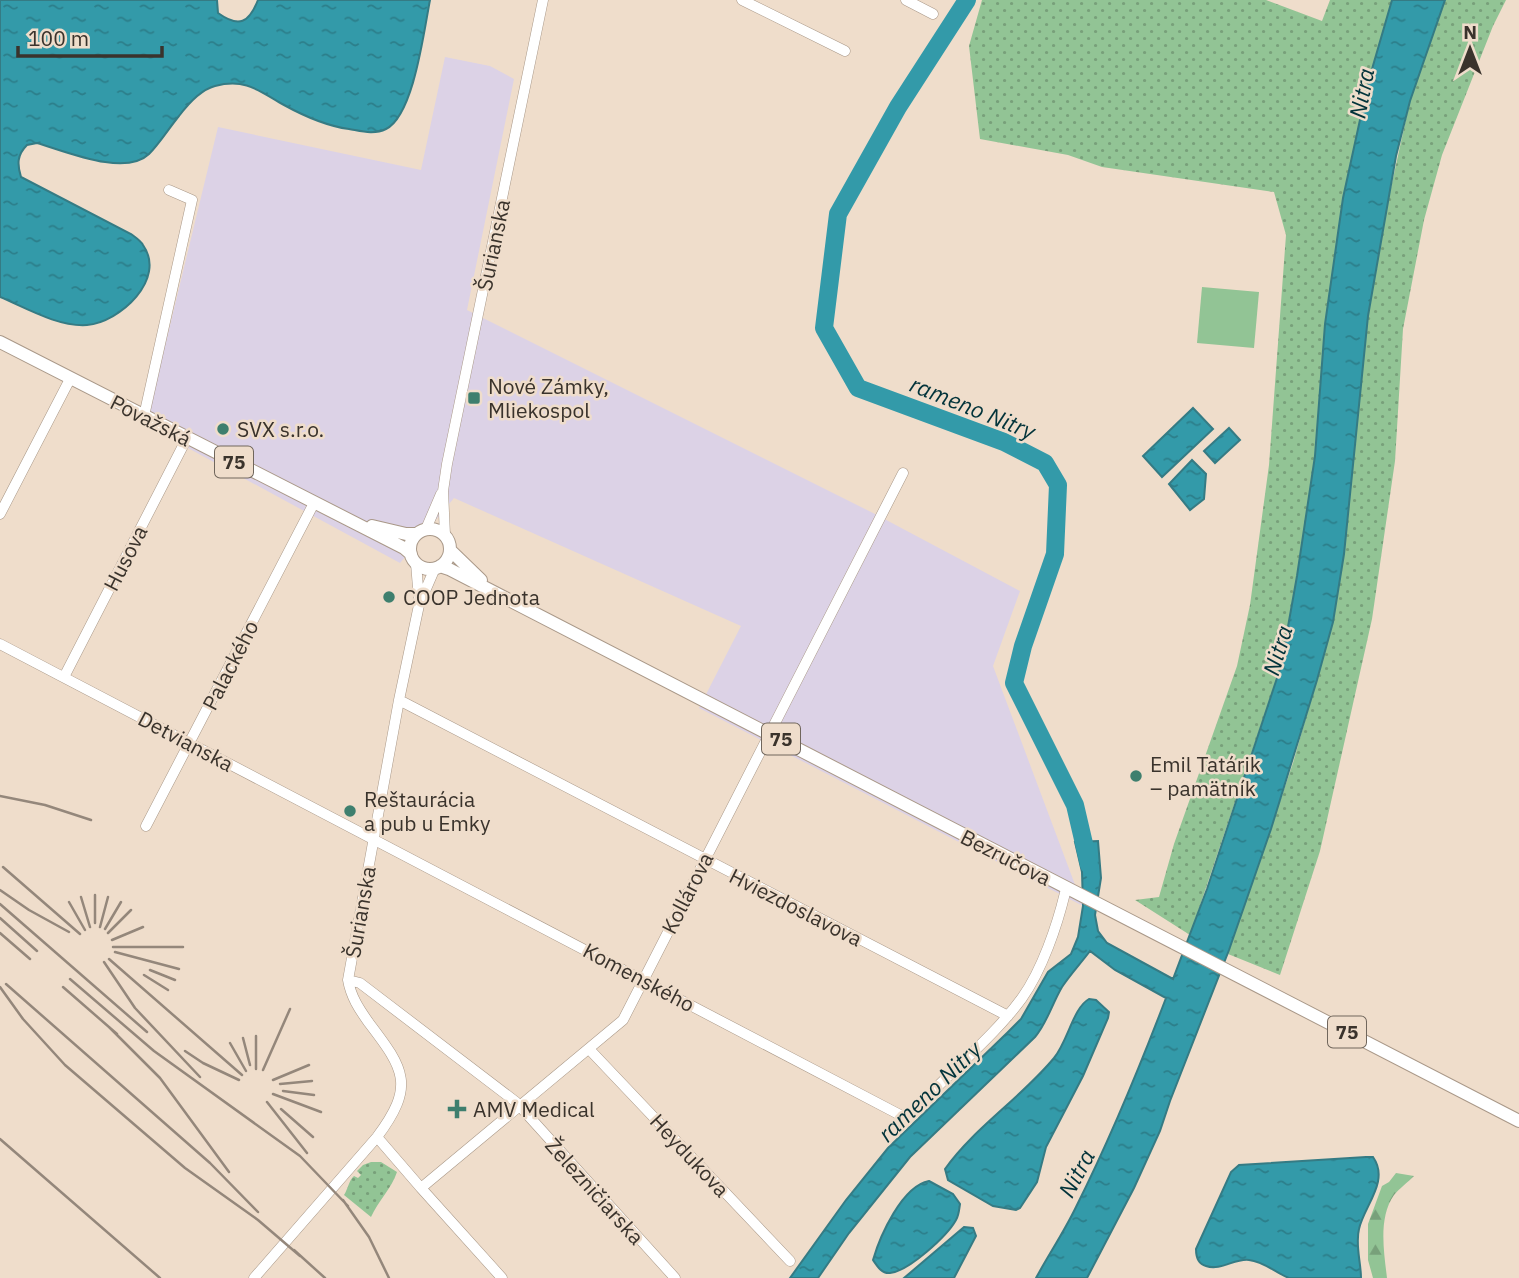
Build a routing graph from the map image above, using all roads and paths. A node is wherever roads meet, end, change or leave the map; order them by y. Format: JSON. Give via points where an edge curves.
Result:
{"nodes":[{"id":1,"x":543,"y":0,"type":"edge"},
{"id":2,"x":742,"y":0,"type":"edge"},
{"id":3,"x":906,"y":0,"type":"edge"},
{"id":4,"x":933,"y":14,"type":"dead end"},
{"id":5,"x":845,"y":51,"type":"dead end"},
{"id":6,"x":169,"y":190,"type":"dead end"},
{"id":7,"x":0,"y":342,"type":"edge"},
{"id":8,"x":70,"y":379,"type":"junction"},
{"id":9,"x":144,"y":416,"type":"junction"},
{"id":10,"x":187,"y":438,"type":"junction"},
{"id":11,"x":903,"y":473,"type":"dead end"},
{"id":12,"x":443,"y":491,"type":"junction"},
{"id":13,"x":314,"y":503,"type":"junction"},
{"id":14,"x":0,"y":514,"type":"edge"},
{"id":15,"x":339,"y":516,"type":"junction"},
{"id":16,"x":421,"y":532,"type":"junction"},
{"id":17,"x":445,"y":536,"type":"junction"},
{"id":18,"x":450,"y":550,"type":"junction"},
{"id":19,"x":413,"y":558,"type":"junction"},
{"id":20,"x":437,"y":567,"type":"junction"},
{"id":21,"x":494,"y":592,"type":"junction"},
{"id":22,"x":419,"y":605,"type":"junction"},
{"id":23,"x":0,"y":644,"type":"edge"},
{"id":24,"x":64,"y":677,"type":"junction"},
{"id":25,"x":399,"y":700,"type":"junction"},
{"id":26,"x":770,"y":733,"type":"junction"},
{"id":27,"x":190,"y":744,"type":"junction"},
{"id":28,"x":146,"y":826,"type":"dead end"},
{"id":29,"x":373,"y":838,"type":"junction"},
{"id":30,"x":705,"y":860,"type":"junction"},
{"id":31,"x":1070,"y":892,"type":"junction"},
{"id":32,"x":643,"y":979,"type":"junction"},
{"id":33,"x":348,"y":980,"type":"junction"},
{"id":34,"x":1008,"y":1016,"type":"junction"},
{"id":35,"x":590,"y":1049,"type":"junction"},
{"id":36,"x":936,"y":1088,"type":"dead end"},
{"id":37,"x":520,"y":1108,"type":"junction"},
{"id":38,"x":904,"y":1116,"type":"dead end"},
{"id":39,"x":1519,"y":1121,"type":"edge"},
{"id":40,"x":377,"y":1137,"type":"junction"},
{"id":41,"x":421,"y":1188,"type":"junction"},
{"id":42,"x":790,"y":1261,"type":"dead end"},
{"id":43,"x":254,"y":1278,"type":"edge"},
{"id":44,"x":502,"y":1278,"type":"edge"},
{"id":45,"x":675,"y":1278,"type":"edge"}],
"edges":[{"from":1,"to":12,"type":"street","name":"Šurianska"},
{"from":2,"to":5,"type":"street"},
{"from":3,"to":4,"type":"street"},
{"from":6,"to":9,"type":"street","via":[[192,200]]},
{"from":7,"to":8,"type":"main road","name":"Považská","number":"75"},
{"from":8,"to":9,"type":"main road","name":"Považská","number":"75"},
{"from":8,"to":14,"type":"street"},
{"from":9,"to":10,"type":"main road","name":"Považská","number":"75"},
{"from":10,"to":13,"type":"main road","name":"Považská","number":"75","via":[[223,451]]},
{"from":10,"to":24,"type":"street","name":"Husova"},
{"from":11,"to":26,"type":"street","name":"Kollárova"},
{"from":12,"to":16,"type":"street","name":"Šurianska"},
{"from":12,"to":17,"type":"street","name":"Šurianska"},
{"from":13,"to":15,"type":"main road","name":"Považská","number":"75"},
{"from":13,"to":27,"type":"street","name":"Palackého"},
{"from":15,"to":16,"type":"main road","name":"Považská","number":"75","via":[[395,532]]},
{"from":15,"to":19,"type":"main road","name":"Považská","number":"75","via":[[404,548]]},
{"from":16,"to":17,"type":"main road","number":"75","via":[[436,530]]},
{"from":16,"to":19,"type":"main road","via":[[411,543]]},
{"from":17,"to":18,"type":"main road","name":"Bezručova","number":"75"},
{"from":18,"to":20,"type":"main road"},
{"from":18,"to":21,"type":"main road","name":"Bezručova","number":"75"},
{"from":19,"to":20,"type":"main road","name":"Bezručova","number":"75","via":[[425,568]]},
{"from":19,"to":22,"type":"street","name":"Šurianska"},
{"from":20,"to":21,"type":"main road","name":"Bezručova","number":"75"},
{"from":20,"to":22,"type":"street","name":"Šurianska"},
{"from":21,"to":26,"type":"main road","name":"Bezručova","number":"75"},
{"from":22,"to":25,"type":"street","name":"Šurianska"},
{"from":23,"to":24,"type":"street","name":"Detvianska"},
{"from":24,"to":27,"type":"street","name":"Detvianska"},
{"from":25,"to":29,"type":"street","name":"Šurianska"},
{"from":25,"to":30,"type":"street","name":"Hviezdoslavova"},
{"from":26,"to":30,"type":"street","name":"Kollárova"},
{"from":26,"to":31,"type":"main road","name":"Bezručova","number":"75"},
{"from":27,"to":28,"type":"street","name":"Palackého"},
{"from":27,"to":29,"type":"street","name":"Detvianska"},
{"from":29,"to":32,"type":"street","name":"Komenského"},
{"from":29,"to":33,"type":"street","name":"Šurianska"},
{"from":30,"to":32,"type":"street","name":"Kollárova"},
{"from":30,"to":34,"type":"street","name":"Hviezdoslavova"},
{"from":31,"to":34,"type":"street","via":[[1034,977]]},
{"from":31,"to":39,"type":"main road","name":"Bezručova","number":"75"},
{"from":32,"to":35,"type":"street","name":"Kollárova","via":[[623,1020]]},
{"from":32,"to":38,"type":"street","name":"Komenského"},
{"from":33,"to":37,"type":"street","name":"Železničiarska","via":[[360,984]]},
{"from":33,"to":40,"type":"street","name":"Šurianska","via":[[352,998],[392,1053],[400,1072],[398,1105]]},
{"from":34,"to":36,"type":"street"},
{"from":35,"to":37,"type":"street","name":"Kollárova"},
{"from":35,"to":42,"type":"street","name":"Heydukova"},
{"from":37,"to":41,"type":"street","name":"Kollárova"},
{"from":37,"to":45,"type":"street","name":"Železničiarska"},
{"from":40,"to":41,"type":"street"},
{"from":40,"to":43,"type":"street","name":"Šurianska"},
{"from":41,"to":44,"type":"street"}]}
